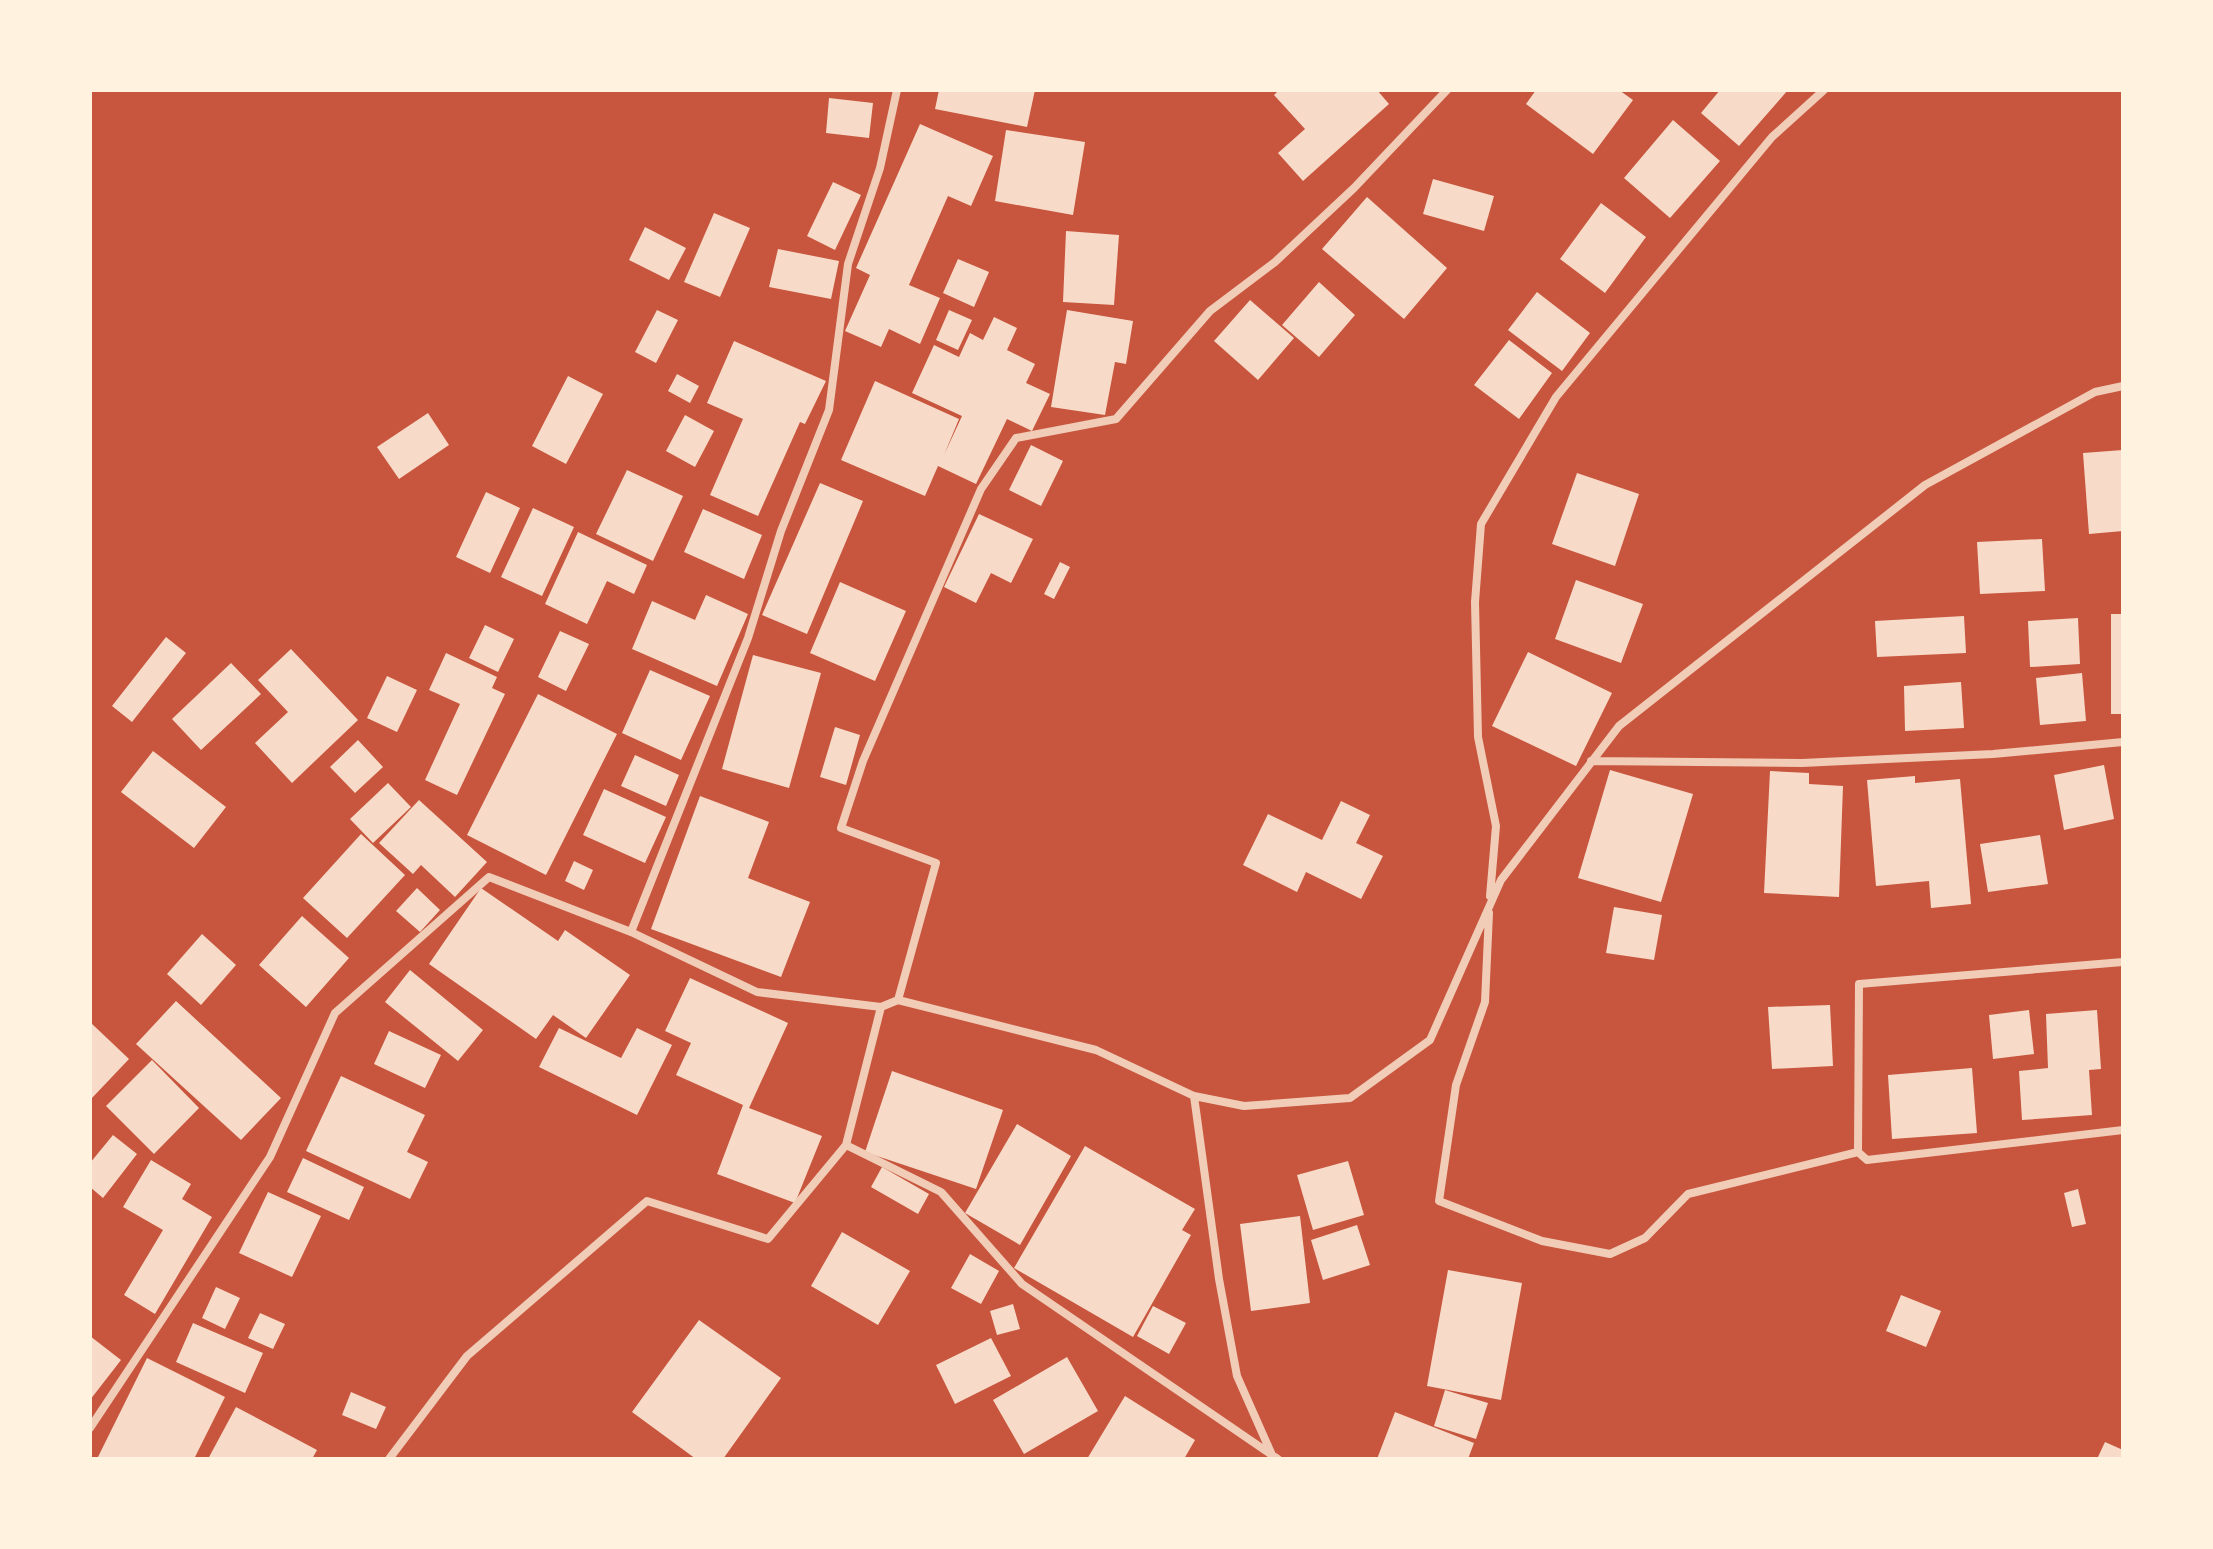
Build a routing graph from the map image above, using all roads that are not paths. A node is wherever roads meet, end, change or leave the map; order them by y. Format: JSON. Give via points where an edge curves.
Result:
{"nodes":[{"id":1,"x":897,"y":90,"type":"edge"},
{"id":2,"x":1447,"y":90,"type":"edge"},
{"id":3,"x":1824,"y":90,"type":"edge"},
{"id":4,"x":2123,"y":386,"type":"edge"},
{"id":5,"x":2123,"y":742,"type":"edge"},
{"id":6,"x":1591,"y":761,"type":"junction"},
{"id":7,"x":1489,"y":906,"type":"junction"},
{"id":8,"x":631,"y":932,"type":"junction"},
{"id":9,"x":2123,"y":962,"type":"edge"},
{"id":10,"x":898,"y":1000,"type":"junction"},
{"id":11,"x":881,"y":1007,"type":"junction"},
{"id":12,"x":1194,"y":1096,"type":"junction"},
{"id":13,"x":2123,"y":1130,"type":"edge"},
{"id":14,"x":846,"y":1145,"type":"junction"},
{"id":15,"x":1858,"y":1152,"type":"junction"},
{"id":16,"x":90,"y":1428,"type":"edge"},
{"id":17,"x":1275,"y":1457,"type":"edge"},
{"id":18,"x":389,"y":1459,"type":"edge"}],
"edges":[{"from":1,"to":8,"type":"street","via":[[880,168],[848,264],[829,410],[781,531],[748,638]]},
{"from":2,"to":10,"type":"street","via":[[1275,262],[1210,311],[1116,419],[1016,438],[981,489],[863,761],[841,828],[936,863]]},
{"from":3,"to":7,"type":"street","via":[[1772,137],[1556,397],[1481,524],[1475,602],[1478,737],[1496,826]]},
{"from":4,"to":6,"type":"street","via":[[2095,392],[1925,485],[1619,726]]},
{"from":5,"to":6,"type":"street","via":[[1802,763]]},
{"from":6,"to":7,"type":"street","via":[[1501,880]]},
{"from":7,"to":12,"type":"street","via":[[1430,1040],[1350,1098],[1244,1106]]},
{"from":7,"to":15,"type":"street","via":[[1485,1002],[1456,1085],[1439,1201],[1542,1241],[1610,1254],[1645,1238],[1688,1194]]},
{"from":8,"to":11,"type":"street","via":[[757,992]]},
{"from":8,"to":16,"type":"street","via":[[489,877],[335,1013],[270,1157]]},
{"from":9,"to":15,"type":"street","via":[[1859,984]]},
{"from":10,"to":11,"type":"street"},
{"from":10,"to":12,"type":"street","via":[[1096,1050]]},
{"from":11,"to":14,"type":"street"},
{"from":12,"to":17,"type":"street","via":[[1237,1376]]},
{"from":13,"to":15,"type":"street","via":[[1867,1160]]},
{"from":14,"to":17,"type":"street","via":[[941,1192],[1022,1284]]},
{"from":14,"to":18,"type":"street","via":[[768,1239],[647,1201],[467,1356]]}]}
